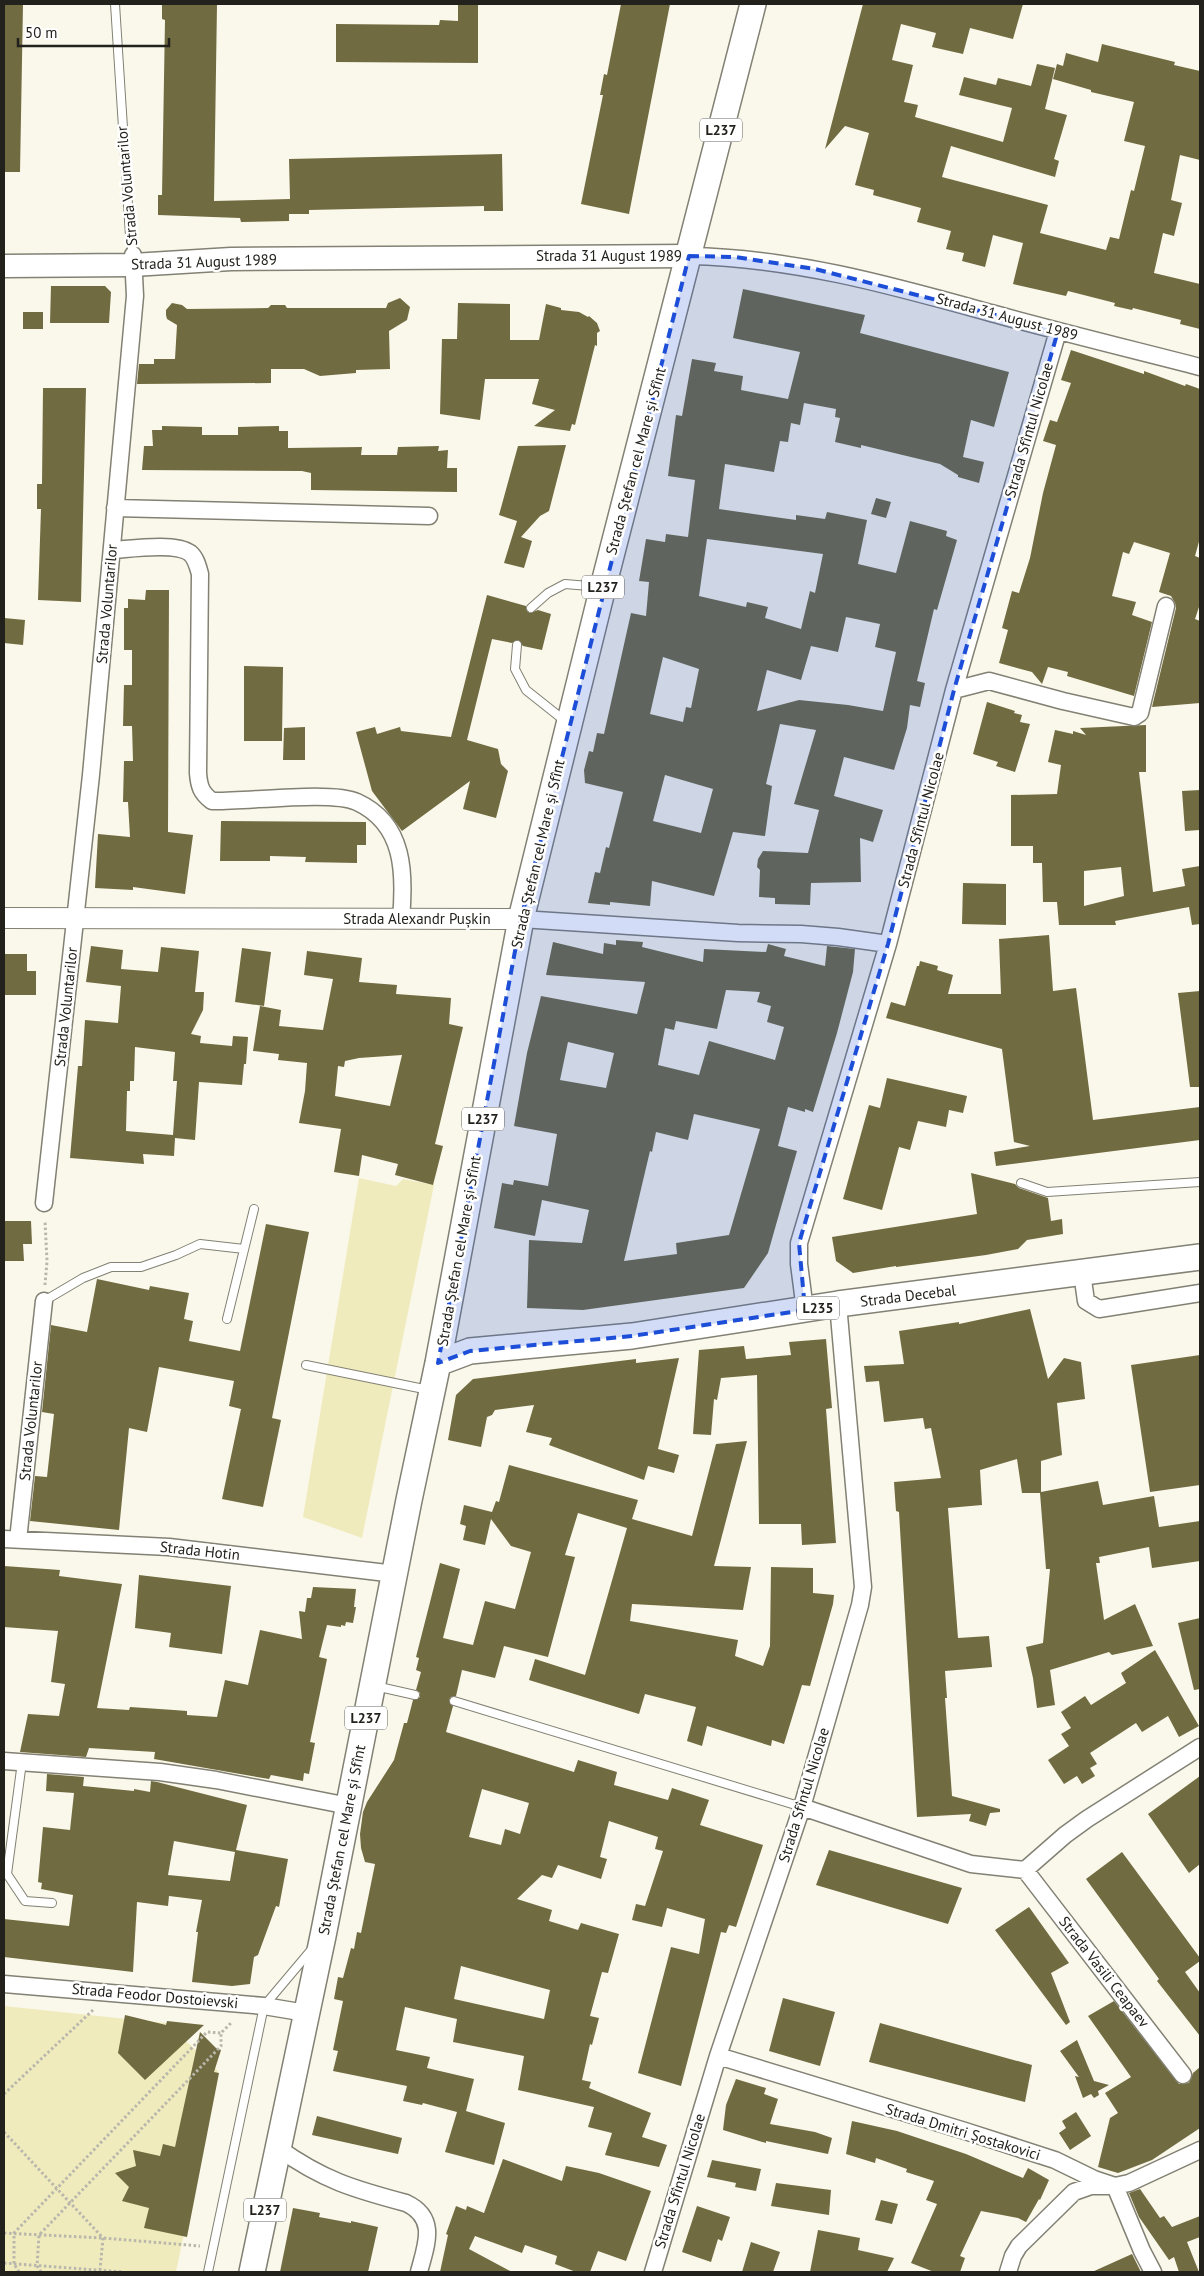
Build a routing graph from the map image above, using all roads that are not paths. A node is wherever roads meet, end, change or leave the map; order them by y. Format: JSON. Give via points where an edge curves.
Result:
{"nodes":[{"id":1,"x":115,"y":4,"type":"edge"},
{"id":2,"x":753,"y":4,"type":"edge"},
{"id":3,"x":689,"y":256,"type":"junction"},
{"id":4,"x":133,"y":260,"type":"junction"},
{"id":5,"x":4,"y":266,"type":"edge"},
{"id":6,"x":1058,"y":331,"type":"junction"},
{"id":7,"x":1200,"y":367,"type":"edge"},
{"id":8,"x":116,"y":508,"type":"junction"},
{"id":9,"x":429,"y":516,"type":"dead end"},
{"id":10,"x":112,"y":550,"type":"junction"},
{"id":11,"x":603,"y":587,"type":"junction"},
{"id":12,"x":1166,"y":606,"type":"dead end"},
{"id":13,"x":531,"y":608,"type":"dead end"},
{"id":14,"x":517,"y":645,"type":"dead end"},
{"id":15,"x":954,"y":690,"type":"junction"},
{"id":16,"x":569,"y":724,"type":"junction"},
{"id":17,"x":4,"y":918,"type":"edge"},
{"id":18,"x":75,"y":918,"type":"junction"},
{"id":19,"x":400,"y":918,"type":"junction"},
{"id":20,"x":521,"y":919,"type":"junction"},
{"id":21,"x":888,"y":944,"type":"junction"},
{"id":22,"x":1200,"y":1182,"type":"edge"},
{"id":23,"x":1021,"y":1183,"type":"dead end"},
{"id":24,"x":44,"y":1203,"type":"road end"},
{"id":25,"x":254,"y":1209,"type":"dead end"},
{"id":26,"x":244,"y":1249,"type":"junction"},
{"id":27,"x":1200,"y":1257,"type":"edge"},
{"id":28,"x":1082,"y":1273,"type":"junction"},
{"id":29,"x":1200,"y":1294,"type":"edge"},
{"id":30,"x":44,"y":1301,"type":"joint"},
{"id":31,"x":838,"y":1304,"type":"junction"},
{"id":32,"x":805,"y":1310,"type":"junction"},
{"id":33,"x":227,"y":1319,"type":"dead end"},
{"id":34,"x":438,"y":1363,"type":"junction"},
{"id":35,"x":306,"y":1365,"type":"dead end"},
{"id":36,"x":431,"y":1391,"type":"junction"},
{"id":37,"x":11,"y":1540,"type":"edge"},
{"id":38,"x":395,"y":1574,"type":"junction"},
{"id":39,"x":373,"y":1685,"type":"junction"},
{"id":40,"x":415,"y":1695,"type":"dead end"},
{"id":41,"x":454,"y":1702,"type":"dead end"},
{"id":42,"x":1200,"y":1747,"type":"edge"},
{"id":43,"x":4,"y":1761,"type":"edge"},
{"id":44,"x":22,"y":1762,"type":"junction"},
{"id":45,"x":349,"y":1806,"type":"junction"},
{"id":46,"x":802,"y":1808,"type":"junction"},
{"id":47,"x":1025,"y":1870,"type":"junction"},
{"id":48,"x":52,"y":1903,"type":"dead end"},
{"id":49,"x":323,"y":1936,"type":"junction"},
{"id":50,"x":4,"y":1984,"type":"edge"},
{"id":51,"x":264,"y":2006,"type":"junction"},
{"id":52,"x":306,"y":2013,"type":"junction"},
{"id":53,"x":718,"y":2056,"type":"junction"},
{"id":54,"x":1183,"y":2075,"type":"dead end"},
{"id":55,"x":278,"y":2148,"type":"junction"},
{"id":56,"x":1200,"y":2150,"type":"edge"},
{"id":57,"x":1115,"y":2186,"type":"junction"},
{"id":58,"x":208,"y":2272,"type":"edge"},
{"id":59,"x":252,"y":2272,"type":"edge"},
{"id":60,"x":419,"y":2272,"type":"edge"},
{"id":61,"x":653,"y":2272,"type":"edge"},
{"id":62,"x":1008,"y":2272,"type":"edge"},
{"id":63,"x":1153,"y":2272,"type":"edge"}],
"edges":[{"from":1,"to":4,"type":"lane","name":"Strada Voluntarilor"},
{"from":2,"to":3,"type":"main road","name":"Strada Ștefan cel Mare și Sfînt","number":"L237"},
{"from":3,"to":4,"type":"main road","name":"Strada 31 August 1989"},
{"from":3,"to":6,"type":"street","name":"Strada 31 August 1989","via":[[735,256],[814,269],[916,292]]},
{"from":3,"to":11,"type":"main road","name":"Strada Ștefan cel Mare și Sfînt","number":"L237"},
{"from":4,"to":5,"type":"main road","name":"Strada 31 August 1989"},
{"from":4,"to":8,"type":"street","name":"Strada Voluntarilor","via":[[135,296]]},
{"from":6,"to":7,"type":"street","name":"Strada 31 August 1989"},
{"from":6,"to":15,"type":"street","name":"Strada Sfîntul Nicolae"},
{"from":8,"to":9,"type":"street"},
{"from":8,"to":10,"type":"street","name":"Strada Voluntarilor"},
{"from":10,"to":18,"type":"street","name":"Strada Voluntarilor"},
{"from":10,"to":19,"type":"street","via":[[182,549],[191,554],[197,564],[200,574],[198,773],[199,787],[204,795],[212,801],[329,796],[357,801],[377,816],[393,836],[400,853],[404,887]]},
{"from":11,"to":13,"type":"lane","via":[[564,584]]},
{"from":11,"to":16,"type":"main road","name":"Strada Ștefan cel Mare și Sfînt","number":"L237"},
{"from":12,"to":15,"type":"street","via":[[1143,703],[1140,713],[1134,717],[990,681]]},
{"from":14,"to":16,"type":"lane","via":[[514,669],[526,690]]},
{"from":15,"to":21,"type":"street","name":"Strada Sfîntul Nicolae"},
{"from":16,"to":20,"type":"main road","name":"Strada Ștefan cel Mare și Sfînt","number":"L237"},
{"from":17,"to":18,"type":"street","name":"Strada Alexandr Pușkin"},
{"from":18,"to":19,"type":"street","name":"Strada Alexandr Pușkin"},
{"from":18,"to":24,"type":"street","name":"Strada Voluntarilor"},
{"from":19,"to":20,"type":"street","name":"Strada Alexandr Pușkin"},
{"from":20,"to":21,"type":"street","name":"Strada Alexandr Pușkin","via":[[801,934]]},
{"from":20,"to":34,"type":"main road","name":"Strada Ștefan cel Mare și Sfînt","number":"L237"},
{"from":21,"to":32,"type":"street","name":"Strada Sfîntul Nicolae","via":[[799,1243],[798,1264]]},
{"from":22,"to":23,"type":"lane","via":[[1047,1192]]},
{"from":25,"to":26,"type":"lane"},
{"from":26,"to":30,"type":"lane","via":[[200,1244],[141,1267],[112,1267],[83,1278]]},
{"from":26,"to":33,"type":"lane"},
{"from":27,"to":28,"type":"main road","name":"Strada Decebal","number":"L235"},
{"from":28,"to":29,"type":"street","via":[[1086,1301],[1099,1309]]},
{"from":28,"to":31,"type":"main road","name":"Strada Decebal","number":"L235"},
{"from":30,"to":37,"type":"street","name":"Strada Voluntarilor"},
{"from":31,"to":32,"type":"main road","name":"Strada Decebal","number":"L235"},
{"from":31,"to":46,"type":"street","name":"Strada Sfîntul Nicolae","via":[[863,1587]]},
{"from":32,"to":34,"type":"main road","name":"Strada Decebal","number":"L235","via":[[632,1336],[470,1351]]},
{"from":34,"to":36,"type":"main road","name":"Strada Ștefan cel Mare și Sfînt","number":"L237"},
{"from":35,"to":36,"type":"lane"},
{"from":36,"to":38,"type":"main road","name":"Strada Ștefan cel Mare și Sfînt","number":"L237"},
{"from":37,"to":38,"type":"street","name":"Strada Hotin","via":[[170,1547]]},
{"from":38,"to":39,"type":"main road","name":"Strada Ștefan cel Mare și Sfînt","number":"L237"},
{"from":39,"to":40,"type":"lane"},
{"from":39,"to":45,"type":"main road","name":"Strada Ștefan cel Mare și Sfînt","number":"L237"},
{"from":41,"to":46,"type":"lane"},
{"from":42,"to":47,"type":"street","via":[[1064,1835]]},
{"from":43,"to":44,"type":"street"},
{"from":44,"to":45,"type":"street","via":[[160,1772]]},
{"from":44,"to":48,"type":"lane","via":[[7,1874],[25,1901]]},
{"from":45,"to":49,"type":"main road","name":"Strada Ștefan cel Mare și Sfînt","number":"L237"},
{"from":46,"to":47,"type":"street","via":[[971,1864]]},
{"from":46,"to":53,"type":"street","name":"Strada Sfîntul Nicolae"},
{"from":47,"to":54,"type":"street","name":"Strada Vasili Ceapaev"},
{"from":49,"to":51,"type":"lane"},
{"from":49,"to":52,"type":"main road","name":"Strada Ștefan cel Mare și Sfînt","number":"L237"},
{"from":50,"to":51,"type":"street","name":"Strada Fеodor Dostoievski"},
{"from":51,"to":52,"type":"street","name":"Strada Fеodor Dostoievski"},
{"from":51,"to":58,"type":"lane"},
{"from":52,"to":55,"type":"main road","name":"Strada Ștefan cel Mare și Sfînt","number":"L237"},
{"from":53,"to":57,"type":"street","name":"Strada Dmitri Șostakovici","via":[[1010,2145]]},
{"from":53,"to":61,"type":"street","name":"Strada Sfîntul Nicolae"},
{"from":55,"to":59,"type":"main road","name":"Strada Ștefan cel Mare și Sfînt","number":"L237"},
{"from":55,"to":60,"type":"street","via":[[304,2167],[339,2184],[416,2207],[427,2225],[428,2237]]},
{"from":56,"to":57,"type":"street"},
{"from":57,"to":62,"type":"street","via":[[1091,2186],[1074,2192],[1020,2246]]},
{"from":57,"to":63,"type":"street"}]}
